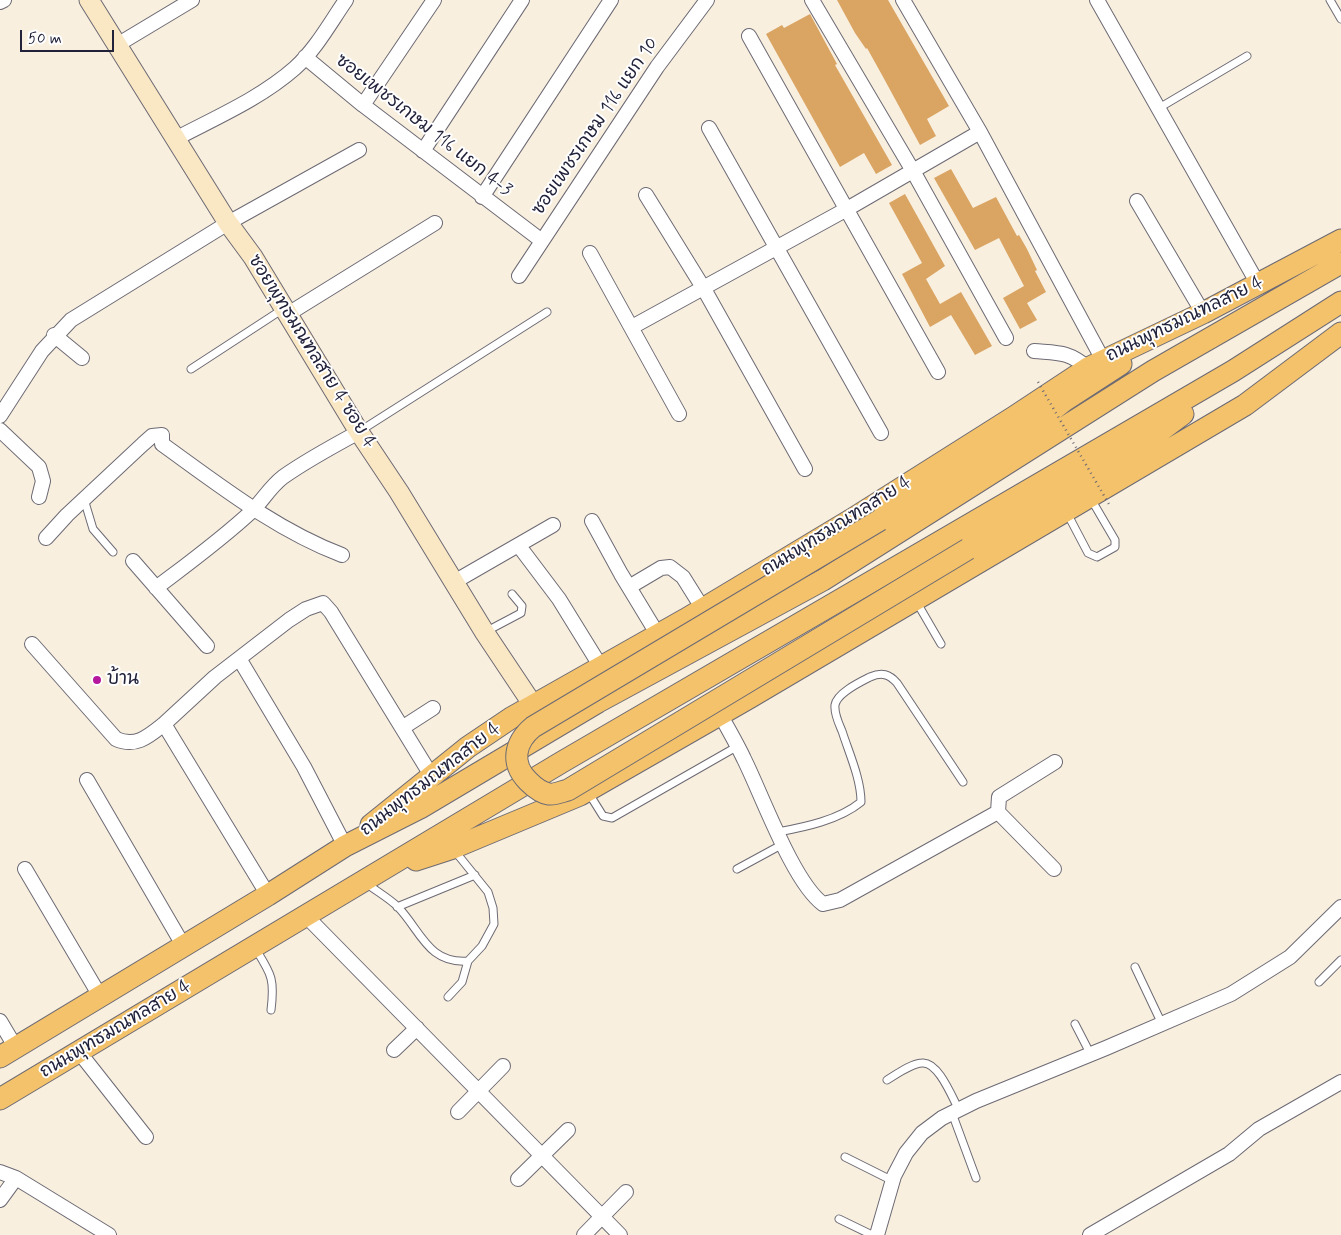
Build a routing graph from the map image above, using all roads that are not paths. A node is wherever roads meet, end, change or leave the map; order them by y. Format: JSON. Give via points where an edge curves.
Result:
{"nodes":[{"id":1,"x":4,"y":0,"type":"edge"},
{"id":2,"x":89,"y":0,"type":"edge"},
{"id":3,"x":192,"y":0,"type":"edge"},
{"id":4,"x":346,"y":0,"type":"edge"},
{"id":5,"x":434,"y":0,"type":"edge"},
{"id":6,"x":522,"y":0,"type":"edge"},
{"id":7,"x":611,"y":0,"type":"edge"},
{"id":8,"x":707,"y":0,"type":"edge"},
{"id":9,"x":812,"y":0,"type":"edge"},
{"id":10,"x":903,"y":0,"type":"edge"},
{"id":11,"x":1097,"y":0,"type":"edge"},
{"id":12,"x":1330,"y":0,"type":"edge"},
{"id":13,"x":0,"y":2,"type":"edge"},
{"id":14,"x":1341,"y":19,"type":"edge"},
{"id":15,"x":749,"y":36,"type":"dead end"},
{"id":16,"x":117,"y":45,"type":"junction"},
{"id":17,"x":1247,"y":56,"type":"dead end"},
{"id":18,"x":305,"y":58,"type":"junction"},
{"id":19,"x":363,"y":105,"type":"junction"},
{"id":20,"x":1159,"y":108,"type":"junction"},
{"id":21,"x":710,"y":128,"type":"dead end"},
{"id":22,"x":980,"y":132,"type":"junction"},
{"id":23,"x":177,"y":138,"type":"junction"},
{"id":24,"x":359,"y":150,"type":"dead end"},
{"id":25,"x":423,"y":151,"type":"junction"},
{"id":26,"x":912,"y":171,"type":"junction"},
{"id":27,"x":646,"y":195,"type":"dead end"},
{"id":28,"x":482,"y":197,"type":"junction"},
{"id":29,"x":1137,"y":201,"type":"dead end"},
{"id":30,"x":847,"y":209,"type":"junction"},
{"id":31,"x":228,"y":223,"type":"junction"},
{"id":32,"x":435,"y":223,"type":"dead end"},
{"id":33,"x":1341,"y":240,"type":"edge"},
{"id":34,"x":542,"y":241,"type":"junction"},
{"id":35,"x":776,"y":249,"type":"junction"},
{"id":36,"x":590,"y":254,"type":"dead end"},
{"id":37,"x":1341,"y":263,"type":"edge"},
{"id":38,"x":519,"y":276,"type":"dead end"},
{"id":39,"x":1258,"y":284,"type":"junction"},
{"id":40,"x":704,"y":289,"type":"junction"},
{"id":41,"x":1341,"y":302,"type":"edge"},
{"id":42,"x":286,"y":311,"type":"junction"},
{"id":43,"x":547,"y":312,"type":"dead end"},
{"id":44,"x":1203,"y":313,"type":"junction"},
{"id":45,"x":1180,"y":323,"type":"junction"},
{"id":46,"x":632,"y":327,"type":"junction"},
{"id":47,"x":1341,"y":333,"type":"edge"},
{"id":48,"x":56,"y":334,"type":"junction"},
{"id":49,"x":1006,"y":338,"type":"dead end"},
{"id":50,"x":1034,"y":351,"type":"dead end"},
{"id":51,"x":82,"y":358,"type":"dead end"},
{"id":52,"x":1095,"y":364,"type":"junction"},
{"id":53,"x":1296,"y":366,"type":"junction"},
{"id":54,"x":191,"y":370,"type":"dead end"},
{"id":55,"x":1153,"y":371,"type":"junction"},
{"id":56,"x":938,"y":372,"type":"dead end"},
{"id":57,"x":1233,"y":372,"type":"junction"},
{"id":58,"x":679,"y":414,"type":"dead end"},
{"id":59,"x":0,"y":416,"type":"edge"},
{"id":60,"x":1040,"y":420,"type":"junction"},
{"id":61,"x":0,"y":430,"type":"edge"},
{"id":62,"x":359,"y":432,"type":"junction"},
{"id":63,"x":880,"y":433,"type":"dead end"},
{"id":64,"x":1132,"y":452,"type":"junction"},
{"id":65,"x":805,"y":469,"type":"dead end"},
{"id":66,"x":1090,"y":497,"type":"junction"},
{"id":67,"x":39,"y":498,"type":"dead end"},
{"id":68,"x":84,"y":499,"type":"junction"},
{"id":69,"x":253,"y":509,"type":"junction"},
{"id":70,"x":1066,"y":511,"type":"junction"},
{"id":71,"x":592,"y":521,"type":"dead end"},
{"id":72,"x":553,"y":525,"type":"dead end"},
{"id":73,"x":46,"y":538,"type":"dead end"},
{"id":74,"x":519,"y":546,"type":"junction"},
{"id":75,"x":113,"y":552,"type":"dead end"},
{"id":76,"x":342,"y":555,"type":"dead end"},
{"id":77,"x":133,"y":561,"type":"dead end"},
{"id":78,"x":454,"y":582,"type":"junction"},
{"id":79,"x":629,"y":587,"type":"junction"},
{"id":80,"x":156,"y":588,"type":"junction"},
{"id":81,"x":512,"y":594,"type":"dead end"},
{"id":82,"x":915,"y":600,"type":"junction"},
{"id":83,"x":703,"y":609,"type":"junction"},
{"id":84,"x":485,"y":632,"type":"junction"},
{"id":85,"x":658,"y":635,"type":"junction"},
{"id":86,"x":32,"y":644,"type":"dead end"},
{"id":87,"x":941,"y":644,"type":"dead end"},
{"id":88,"x":207,"y":646,"type":"dead end"},
{"id":89,"x":240,"y":660,"type":"junction"},
{"id":90,"x":601,"y":667,"type":"junction"},
{"id":91,"x":532,"y":705,"type":"junction"},
{"id":92,"x":433,"y":708,"type":"dead end"},
{"id":93,"x":720,"y":714,"type":"junction"},
{"id":94,"x":164,"y":724,"type":"junction"},
{"id":95,"x":402,"y":728,"type":"junction"},
{"id":96,"x":738,"y":746,"type":"junction"},
{"id":97,"x":1055,"y":762,"type":"dead end"},
{"id":98,"x":431,"y":775,"type":"junction"},
{"id":99,"x":87,"y":780,"type":"dead end"},
{"id":100,"x":963,"y":782,"type":"dead end"},
{"id":101,"x":587,"y":790,"type":"junction"},
{"id":102,"x":998,"y":812,"type":"junction"},
{"id":103,"x":781,"y":838,"type":"junction"},
{"id":104,"x":348,"y":845,"type":"junction"},
{"id":105,"x":453,"y":848,"type":"junction"},
{"id":106,"x":25,"y":868,"type":"dead end"},
{"id":107,"x":387,"y":869,"type":"junction"},
{"id":108,"x":737,"y":869,"type":"dead end"},
{"id":109,"x":1054,"y":869,"type":"dead end"},
{"id":110,"x":475,"y":875,"type":"junction"},
{"id":111,"x":364,"y":882,"type":"junction"},
{"id":112,"x":268,"y":895,"type":"junction"},
{"id":113,"x":397,"y":907,"type":"junction"},
{"id":114,"x":1341,"y":907,"type":"edge"},
{"id":115,"x":307,"y":917,"type":"junction"},
{"id":116,"x":183,"y":945,"type":"junction"},
{"id":117,"x":255,"y":948,"type":"junction"},
{"id":118,"x":1341,"y":960,"type":"edge"},
{"id":119,"x":468,"y":961,"type":"junction"},
{"id":120,"x":1135,"y":967,"type":"dead end"},
{"id":121,"x":1318,"y":982,"type":"dead end"},
{"id":122,"x":100,"y":996,"type":"junction"},
{"id":123,"x":448,"y":997,"type":"dead end"},
{"id":124,"x":271,"y":1010,"type":"dead end"},
{"id":125,"x":0,"y":1021,"type":"edge"},
{"id":126,"x":1075,"y":1024,"type":"dead end"},
{"id":127,"x":1162,"y":1024,"type":"junction"},
{"id":128,"x":417,"y":1028,"type":"junction"},
{"id":129,"x":394,"y":1050,"type":"dead end"},
{"id":130,"x":8,"y":1052,"type":"edge"},
{"id":131,"x":78,"y":1052,"type":"junction"},
{"id":132,"x":1091,"y":1054,"type":"junction"},
{"id":133,"x":503,"y":1066,"type":"dead end"},
{"id":134,"x":887,"y":1080,"type":"dead end"},
{"id":135,"x":1341,"y":1082,"type":"edge"},
{"id":136,"x":479,"y":1091,"type":"junction"},
{"id":137,"x":0,"y":1099,"type":"edge"},
{"id":138,"x":955,"y":1111,"type":"junction"},
{"id":139,"x":458,"y":1112,"type":"dead end"},
{"id":140,"x":568,"y":1130,"type":"dead end"},
{"id":141,"x":146,"y":1137,"type":"dead end"},
{"id":142,"x":542,"y":1156,"type":"junction"},
{"id":143,"x":845,"y":1157,"type":"dead end"},
{"id":144,"x":0,"y":1172,"type":"edge"},
{"id":145,"x":16,"y":1178,"type":"junction"},
{"id":146,"x":976,"y":1178,"type":"dead end"},
{"id":147,"x":518,"y":1179,"type":"dead end"},
{"id":148,"x":893,"y":1181,"type":"junction"},
{"id":149,"x":626,"y":1192,"type":"dead end"},
{"id":150,"x":0,"y":1200,"type":"edge"},
{"id":151,"x":602,"y":1217,"type":"junction"},
{"id":152,"x":839,"y":1219,"type":"dead end"},
{"id":153,"x":109,"y":1235,"type":"edge"},
{"id":154,"x":584,"y":1235,"type":"edge"},
{"id":155,"x":620,"y":1235,"type":"edge"},
{"id":156,"x":872,"y":1235,"type":"edge"},
{"id":157,"x":877,"y":1235,"type":"edge"},
{"id":158,"x":1090,"y":1235,"type":"edge"}],
"edges":[{"from":1,"to":13,"type":"street"},
{"from":2,"to":16,"type":"street","name":"ซอยพุทธมณฑลสาย 4 ซอย 4"},
{"from":3,"to":16,"type":"street"},
{"from":4,"to":18,"type":"street"},
{"from":5,"to":19,"type":"street"},
{"from":6,"to":25,"type":"street"},
{"from":7,"to":28,"type":"street"},
{"from":8,"to":34,"type":"street","name":"ซอยเพชรเกษม 116 แยก 10","via":[[657,67]]},
{"from":9,"to":26,"type":"street"},
{"from":10,"to":22,"type":"street"},
{"from":11,"to":20,"type":"street"},
{"from":12,"to":14,"type":"lane"},
{"from":15,"to":30,"type":"street"},
{"from":16,"to":23,"type":"street","name":"ซอยพุทธมณฑลสาย 4 ซอย 4"},
{"from":17,"to":20,"type":"lane"},
{"from":18,"to":19,"type":"street","name":"ซอยเพชรเกษม 116 แยก 4-3"},
{"from":18,"to":23,"type":"street","via":[[270,86]]},
{"from":19,"to":25,"type":"street","name":"ซอยเพชรเกษม 116 แยก 4-3"},
{"from":20,"to":39,"type":"street"},
{"from":21,"to":35,"type":"street"},
{"from":22,"to":26,"type":"street"},
{"from":22,"to":52,"type":"street"},
{"from":23,"to":31,"type":"street","name":"ซอยพุทธมณฑลสาย 4 ซอย 4"},
{"from":24,"to":31,"type":"street"},
{"from":25,"to":28,"type":"street","name":"ซอยเพชรเกษม 116 แยก 4-3"},
{"from":26,"to":30,"type":"street"},
{"from":26,"to":49,"type":"street"},
{"from":27,"to":40,"type":"street"},
{"from":28,"to":34,"type":"street","name":"ซอยเพชรเกษม 116 แยก 4-3"},
{"from":29,"to":44,"type":"street"},
{"from":30,"to":35,"type":"street"},
{"from":30,"to":56,"type":"street"},
{"from":31,"to":42,"type":"street","name":"ซอยพุทธมณฑลสาย 4 ซอย 4"},
{"from":31,"to":48,"type":"street","via":[[71,320]]},
{"from":32,"to":42,"type":"street"},
{"from":33,"to":39,"type":"main road","name":"ถนนพุทธมณฑลสาย 4"},
{"from":34,"to":38,"type":"street","name":"ซอยเพชรเกษม 116 แยก 10"},
{"from":35,"to":40,"type":"street"},
{"from":35,"to":63,"type":"street"},
{"from":36,"to":46,"type":"street"},
{"from":37,"to":55,"type":"main road","name":"ถนนพุทธมณฑลสาย 4"},
{"from":39,"to":44,"type":"main road","name":"ถนนพุทธมณฑลสาย 4"},
{"from":40,"to":46,"type":"street"},
{"from":40,"to":65,"type":"street"},
{"from":41,"to":57,"type":"main road","name":"ถนนพุทธมณฑลสาย 4"},
{"from":42,"to":54,"type":"lane"},
{"from":42,"to":62,"type":"street","name":"ซอยพุทธมณฑลสาย 4 ซอย 4"},
{"from":43,"to":62,"type":"lane"},
{"from":44,"to":45,"type":"main road","name":"ถนนพุทธมณฑลสาย 4"},
{"from":45,"to":52,"type":"main road","name":"ถนนพุทธมณฑลสาย 4"},
{"from":45,"to":60,"type":"main road"},
{"from":46,"to":58,"type":"street"},
{"from":47,"to":53,"type":"main road","name":"ถนนพุทธมณฑลสาย 4"},
{"from":48,"to":51,"type":"street"},
{"from":48,"to":59,"type":"street"},
{"from":50,"to":52,"type":"street","via":[[1063,352]]},
{"from":52,"to":83,"type":"main road","name":"ถนนพุทธมณฑลสาย 4","via":[[870,508]]},
{"from":53,"to":64,"type":"main road"},
{"from":53,"to":66,"type":"main road","name":"ถนนพุทธมณฑลสาย 4","via":[[1245,405]]},
{"from":55,"to":60,"type":"main road"},
{"from":55,"to":104,"type":"main road","name":"ถนนพุทธมณฑลสาย 4","via":[[823,580],[598,702],[420,808]]},
{"from":57,"to":64,"type":"main road","via":[[1188,411]]},
{"from":57,"to":107,"type":"main road","name":"ถนนพุทธมณฑลสาย 4","via":[[554,766]]},
{"from":60,"to":64,"type":"main road","bridge":true,"via":[[880,520],[533,727],[522,736],[518,747],[516,760],[524,777],[549,794],[568,790]]},
{"from":61,"to":67,"type":"street","via":[[39,467],[43,481]]},
{"from":62,"to":69,"type":"street","via":[[283,478]]},
{"from":62,"to":78,"type":"street","name":"ซอยพุทธมณฑลสาย 4 ซอย 4"},
{"from":66,"to":70,"type":"main road","name":"ถนนพุทธมณฑลสาย 4"},
{"from":66,"to":70,"type":"lane","via":[[1115,540],[1115,548],[1109,552],[1097,557],[1088,553]]},
{"from":68,"to":69,"type":"street","via":[[143,444],[156,435],[162,435],[162,444]]},
{"from":68,"to":73,"type":"street"},
{"from":68,"to":75,"type":"lane","via":[[93,529]]},
{"from":69,"to":76,"type":"street","via":[[318,546]]},
{"from":69,"to":80,"type":"street","via":[[216,543]]},
{"from":70,"to":82,"type":"main road","name":"ถนนพุทธมณฑลสาย 4"},
{"from":71,"to":79,"type":"street"},
{"from":72,"to":74,"type":"street"},
{"from":74,"to":78,"type":"street"},
{"from":74,"to":90,"type":"street","via":[[559,599]]},
{"from":77,"to":80,"type":"street"},
{"from":78,"to":84,"type":"street","name":"ซอยพุทธมณฑลสาย 4 ซอย 4"},
{"from":79,"to":83,"type":"street","via":[[661,568],[670,567],[683,577]]},
{"from":79,"to":85,"type":"street"},
{"from":80,"to":88,"type":"street"},
{"from":81,"to":84,"type":"lane","via":[[522,606],[521,614]]},
{"from":82,"to":87,"type":"lane"},
{"from":82,"to":93,"type":"main road","name":"ถนนพุทธมณฑลสาย 4"},
{"from":83,"to":85,"type":"main road","name":"ถนนพุทธมณฑลสาย 4"},
{"from":84,"to":91,"type":"street","name":"ซอยพุทธมณฑลสาย 4 ซอย 4"},
{"from":85,"to":90,"type":"main road","name":"ถนนพุทธมณฑลสาย 4"},
{"from":86,"to":94,"type":"street","via":[[116,739],[133,743]]},
{"from":89,"to":94,"type":"street","via":[[215,677]]},
{"from":89,"to":95,"type":"street","via":[[289,620],[306,609],[323,604]]},
{"from":89,"to":104,"type":"street"},
{"from":90,"to":91,"type":"main road","name":"ถนนพุทธมณฑลสาย 4"},
{"from":91,"to":98,"type":"main road","name":"ถนนพุทธมณฑลสาย 4"},
{"from":92,"to":95,"type":"street"},
{"from":93,"to":96,"type":"street"},
{"from":93,"to":101,"type":"main road","name":"ถนนพุทธมณฑลสาย 4"},
{"from":94,"to":112,"type":"street"},
{"from":95,"to":98,"type":"street"},
{"from":96,"to":101,"type":"lane","via":[[612,818],[603,816]]},
{"from":96,"to":103,"type":"street"},
{"from":97,"to":102,"type":"street","via":[[999,797]]},
{"from":98,"to":104,"type":"main road","name":"ถนนพุทธมณฑลสาย 4"},
{"from":99,"to":116,"type":"street"},
{"from":100,"to":103,"type":"lane","via":[[897,683],[882,673],[840,696],[835,704],[856,774],[860,802],[852,809]]},
{"from":101,"to":105,"type":"main road","name":"ถนนพุทธมณฑลสาย 4"},
{"from":102,"to":103,"type":"street","via":[[833,904],[823,904],[813,897]]},
{"from":102,"to":109,"type":"street"},
{"from":103,"to":108,"type":"lane"},
{"from":104,"to":112,"type":"main road","name":"ถนนพุทธมณฑลสาย 4"},
{"from":105,"to":107,"type":"main road","name":"ถนนพุทธมณฑลสาย 4"},
{"from":105,"to":110,"type":"lane"},
{"from":106,"to":122,"type":"street"},
{"from":107,"to":111,"type":"main road","name":"ถนนพุทธมณฑลสาย 4"},
{"from":110,"to":113,"type":"lane"},
{"from":110,"to":119,"type":"lane","via":[[488,892],[494,924],[482,946]]},
{"from":111,"to":113,"type":"lane"},
{"from":111,"to":115,"type":"main road","name":"ถนนพุทธมณฑลสาย 4"},
{"from":112,"to":116,"type":"main road","name":"ถนนพุทธมณฑลสาย 4"},
{"from":113,"to":119,"type":"lane","via":[[438,956],[455,962]]},
{"from":114,"to":127,"type":"street","via":[[1290,957],[1265,974],[1231,994]]},
{"from":115,"to":117,"type":"main road","name":"ถนนพุทธมณฑลสาย 4"},
{"from":115,"to":128,"type":"street"},
{"from":116,"to":122,"type":"main road","name":"ถนนพุทธมณฑลสาย 4"},
{"from":117,"to":124,"type":"lane","via":[[274,983]]},
{"from":117,"to":131,"type":"main road","name":"ถนนพุทธมณฑลสาย 4"},
{"from":118,"to":121,"type":"lane"},
{"from":119,"to":123,"type":"lane","via":[[465,976]]},
{"from":120,"to":127,"type":"lane"},
{"from":122,"to":130,"type":"main road","name":"ถนนพุทธมณฑลสาย 4"},
{"from":125,"to":130,"type":"street"},
{"from":126,"to":132,"type":"lane"},
{"from":127,"to":132,"type":"street"},
{"from":128,"to":129,"type":"street"},
{"from":128,"to":136,"type":"street"},
{"from":131,"to":137,"type":"main road","name":"ถนนพุทธมณฑลสาย 4"},
{"from":131,"to":141,"type":"street"},
{"from":132,"to":138,"type":"street"},
{"from":133,"to":136,"type":"street"},
{"from":134,"to":138,"type":"lane","via":[[924,1062],[940,1075]]},
{"from":135,"to":158,"type":"street","via":[[1259,1129],[1229,1154]]},
{"from":136,"to":139,"type":"street"},
{"from":136,"to":142,"type":"street"},
{"from":138,"to":146,"type":"lane"},
{"from":138,"to":148,"type":"street","via":[[922,1133],[906,1153]]},
{"from":140,"to":142,"type":"street"},
{"from":142,"to":147,"type":"street"},
{"from":142,"to":151,"type":"street"},
{"from":143,"to":148,"type":"lane"},
{"from":144,"to":145,"type":"street"},
{"from":145,"to":150,"type":"street"},
{"from":145,"to":153,"type":"street"},
{"from":148,"to":157,"type":"street"},
{"from":149,"to":151,"type":"street"},
{"from":151,"to":154,"type":"street"},
{"from":151,"to":155,"type":"street"},
{"from":152,"to":156,"type":"lane"}]}
